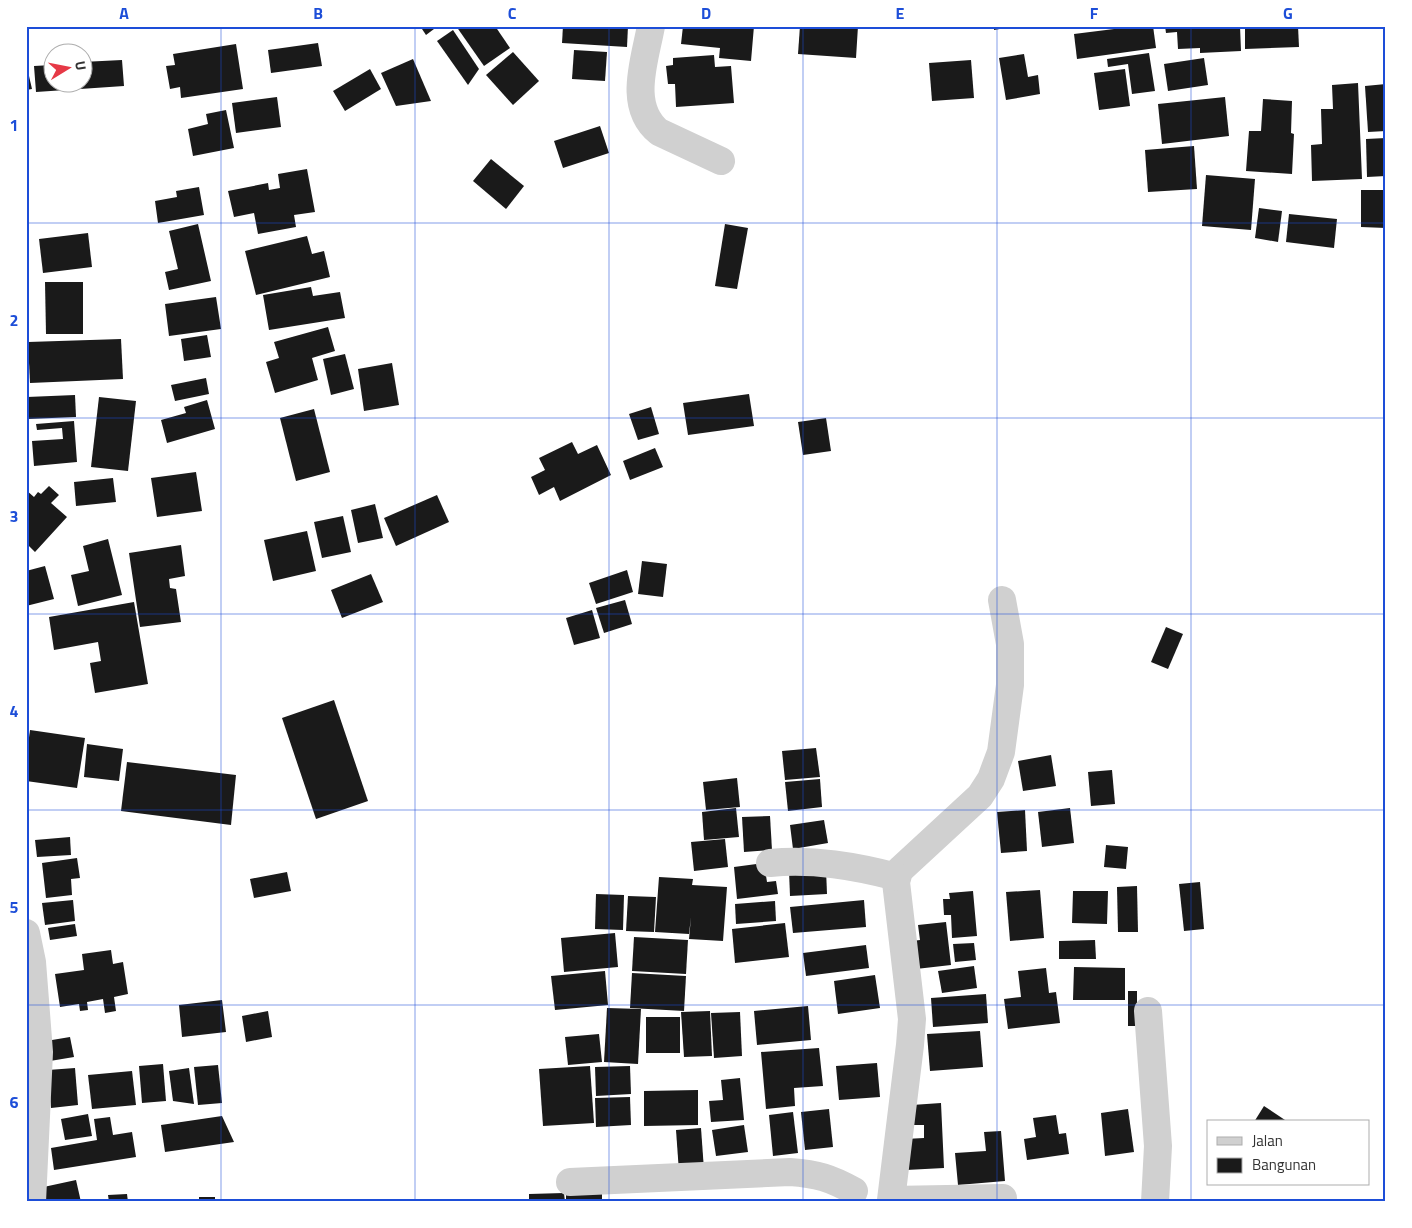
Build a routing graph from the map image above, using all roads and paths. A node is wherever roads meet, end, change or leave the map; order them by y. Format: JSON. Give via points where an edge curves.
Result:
{"nodes":[{"id":1,"x":651,"y":26,"type":"edge"},
{"id":2,"x":721,"y":161,"type":"dead end"},
{"id":3,"x":1002,"y":600,"type":"dead end"},
{"id":4,"x":770,"y":863,"type":"dead end"},
{"id":5,"x":897,"y":876,"type":"junction"},
{"id":6,"x":26,"y":933,"type":"edge"},
{"id":7,"x":1148,"y":1011,"type":"dead end"},
{"id":8,"x":570,"y":1182,"type":"dead end"},
{"id":9,"x":849,"y":1196,"type":"edge"},
{"id":10,"x":1003,"y":1198,"type":"dead end"},
{"id":11,"x":892,"y":1201,"type":"edge"},
{"id":12,"x":32,"y":1202,"type":"edge"},
{"id":13,"x":1155,"y":1202,"type":"edge"}],
"edges":[{"from":1,"to":2,"type":"street","via":[[640,87],[646,116],[659,132]]},
{"from":3,"to":5,"type":"street","via":[[1010,644],[1010,685],[1001,752],[991,780],[980,796]]},
{"from":4,"to":5,"type":"street","via":[[824,863]]},
{"from":5,"to":11,"type":"street","via":[[912,1018]]},
{"from":6,"to":12,"type":"street","via":[[32,962],[39,1052]]},
{"from":7,"to":13,"type":"street","via":[[1158,1146]]},
{"from":8,"to":9,"type":"street","via":[[790,1172],[835,1180]]},
{"from":9,"to":11,"type":"street","via":[[863,1192]]},
{"from":10,"to":11,"type":"street"}]}
